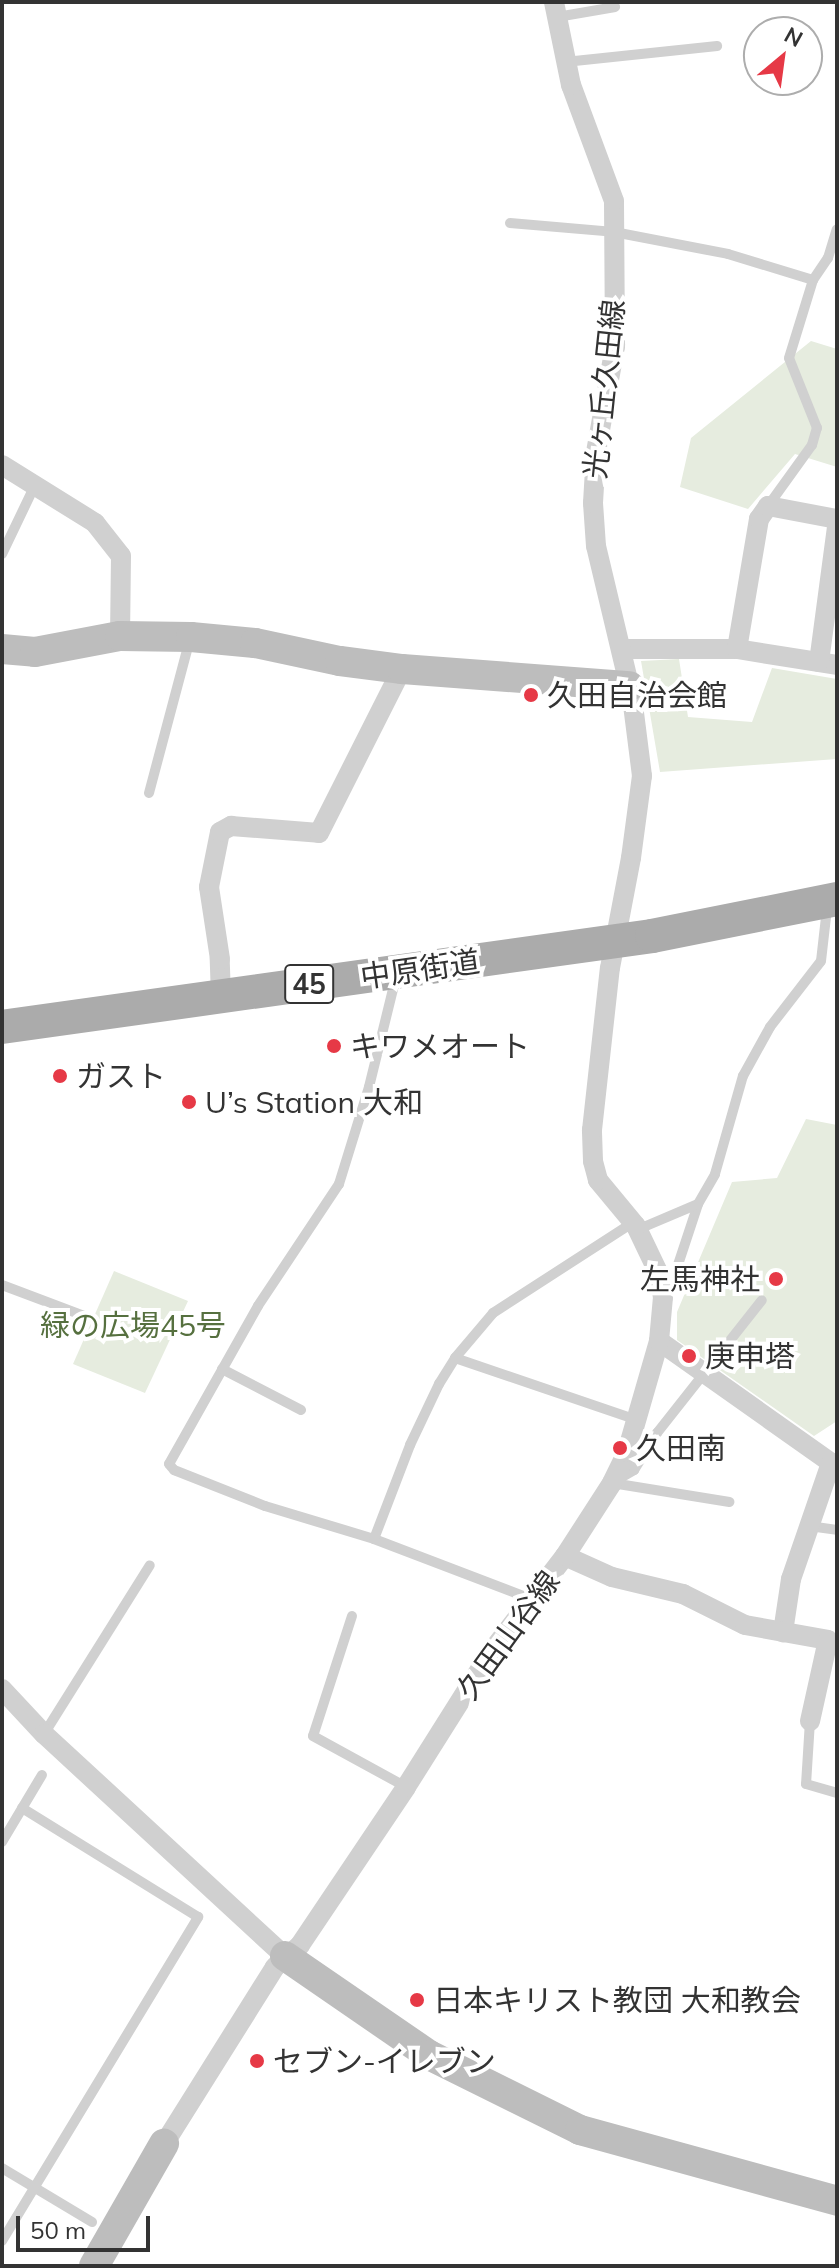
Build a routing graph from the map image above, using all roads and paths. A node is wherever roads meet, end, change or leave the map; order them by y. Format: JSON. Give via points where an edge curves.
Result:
{"nodes":[{"id":1,"x":615,"y":7,"type":"dead end"},
{"id":2,"x":555,"y":9,"type":"edge"},
{"id":3,"x":717,"y":46,"type":"dead end"},
{"id":4,"x":565,"y":62,"type":"junction"},
{"id":5,"x":510,"y":223,"type":"dead end"},
{"id":6,"x":837,"y":229,"type":"edge"},
{"id":7,"x":614,"y":232,"type":"junction"},
{"id":8,"x":813,"y":280,"type":"junction"},
{"id":9,"x":2,"y":465,"type":"edge"},
{"id":10,"x":35,"y":485,"type":"junction"},
{"id":11,"x":768,"y":506,"type":"junction"},
{"id":12,"x":837,"y":519,"type":"edge"},
{"id":13,"x":837,"y":527,"type":"edge"},
{"id":14,"x":2,"y":554,"type":"edge"},
{"id":15,"x":120,"y":636,"type":"junction"},
{"id":16,"x":191,"y":637,"type":"junction"},
{"id":17,"x":2,"y":649,"type":"edge"},
{"id":18,"x":622,"y":649,"type":"junction"},
{"id":19,"x":737,"y":649,"type":"junction"},
{"id":20,"x":828,"y":664,"type":"edge"},
{"id":21,"x":402,"y":669,"type":"junction"},
{"id":22,"x":629,"y":686,"type":"junction"},
{"id":23,"x":149,"y":793,"type":"dead end"},
{"id":24,"x":832,"y":900,"type":"edge"},
{"id":25,"x":616,"y":941,"type":"junction"},
{"id":26,"x":398,"y":972,"type":"junction"},
{"id":27,"x":221,"y":997,"type":"junction"},
{"id":28,"x":2,"y":1027,"type":"edge"},
{"id":29,"x":698,"y":1204,"type":"junction"},
{"id":30,"x":636,"y":1226,"type":"junction"},
{"id":31,"x":2,"y":1285,"type":"edge"},
{"id":32,"x":762,"y":1300,"type":"dead end"},
{"id":33,"x":661,"y":1316,"type":"junction"},
{"id":34,"x":90,"y":1318,"type":"dead end"},
{"id":35,"x":659,"y":1341,"type":"junction"},
{"id":36,"x":455,"y":1358,"type":"junction"},
{"id":37,"x":222,"y":1369,"type":"junction"},
{"id":38,"x":705,"y":1373,"type":"junction"},
{"id":39,"x":301,"y":1410,"type":"dead end"},
{"id":40,"x":637,"y":1420,"type":"junction"},
{"id":41,"x":834,"y":1463,"type":"edge"},
{"id":42,"x":612,"y":1483,"type":"junction"},
{"id":43,"x":729,"y":1502,"type":"dead end"},
{"id":44,"x":809,"y":1526,"type":"junction"},
{"id":45,"x":837,"y":1530,"type":"edge"},
{"id":46,"x":374,"y":1539,"type":"junction"},
{"id":47,"x":565,"y":1556,"type":"junction"},
{"id":48,"x":150,"y":1565,"type":"dead end"},
{"id":49,"x":531,"y":1599,"type":"junction"},
{"id":50,"x":352,"y":1616,"type":"dead end"},
{"id":51,"x":783,"y":1632,"type":"junction"},
{"id":52,"x":832,"y":1641,"type":"edge"},
{"id":53,"x":2,"y":1689,"type":"edge"},
{"id":54,"x":810,"y":1721,"type":"joint"},
{"id":55,"x":44,"y":1734,"type":"junction"},
{"id":56,"x":42,"y":1775,"type":"dead end"},
{"id":57,"x":406,"y":1787,"type":"junction"},
{"id":58,"x":837,"y":1793,"type":"edge"},
{"id":59,"x":22,"y":1808,"type":"junction"},
{"id":60,"x":2,"y":1842,"type":"edge"},
{"id":61,"x":285,"y":1956,"type":"junction"},
{"id":62,"x":164,"y":2144,"type":"joint"},
{"id":63,"x":2,"y":2168,"type":"edge"},
{"id":64,"x":35,"y":2187,"type":"junction"},
{"id":65,"x":835,"y":2196,"type":"edge"},
{"id":66,"x":92,"y":2222,"type":"dead end"},
{"id":67,"x":2,"y":2241,"type":"edge"},
{"id":68,"x":94,"y":2266,"type":"edge"}],
"edges":[{"from":1,"to":2,"type":"lane"},
{"from":2,"to":4,"type":"street","name":"光ヶ丘久田線"},
{"from":3,"to":4,"type":"lane"},
{"from":4,"to":7,"type":"street","name":"光ヶ丘久田線","via":[[614,201]]},
{"from":5,"to":7,"type":"lane"},
{"from":6,"to":8,"type":"lane","via":[[828,258]]},
{"from":7,"to":8,"type":"lane","via":[[728,254]]},
{"from":7,"to":18,"type":"street","name":"光ヶ丘久田線","via":[[615,346],[596,452],[593,503],[596,546]]},
{"from":8,"to":11,"type":"lane","via":[[789,358],[817,428],[812,445]]},
{"from":9,"to":10,"type":"street"},
{"from":10,"to":14,"type":"lane"},
{"from":10,"to":15,"type":"street","via":[[95,523],[121,556]]},
{"from":11,"to":12,"type":"street"},
{"from":11,"to":19,"type":"street","via":[[759,519]]},
{"from":13,"to":20,"type":"street"},
{"from":15,"to":16,"type":"street"},
{"from":15,"to":17,"type":"street","via":[[35,652]]},
{"from":16,"to":21,"type":"street"},
{"from":16,"to":23,"type":"lane"},
{"from":18,"to":19,"type":"street"},
{"from":18,"to":22,"type":"street","name":"光ヶ丘久田線"},
{"from":19,"to":20,"type":"street"},
{"from":21,"to":22,"type":"street"},
{"from":21,"to":27,"type":"street","via":[[319,833],[231,826],[220,832],[209,887]]},
{"from":22,"to":25,"type":"street","name":"光ヶ丘久田線","via":[[642,776]]},
{"from":24,"to":25,"type":"main road","name":"中原街道","number":"45"},
{"from":24,"to":29,"type":"lane","via":[[821,961],[770,1027],[743,1076],[715,1174]]},
{"from":25,"to":26,"type":"main road","name":"中原街道","number":"45"},
{"from":25,"to":30,"type":"street","name":"久田山谷線","via":[[592,1130],[593,1161],[598,1180]]},
{"from":26,"to":27,"type":"main road","name":"中原街道","number":"45"},
{"from":26,"to":37,"type":"lane","via":[[339,1184]]},
{"from":27,"to":28,"type":"main road","name":"中原街道","number":"45"},
{"from":29,"to":30,"type":"lane"},
{"from":29,"to":33,"type":"lane"},
{"from":30,"to":33,"type":"street","name":"久田山谷線","via":[[658,1272]]},
{"from":30,"to":36,"type":"lane","via":[[626,1227],[499,1309]]},
{"from":31,"to":34,"type":"lane"},
{"from":32,"to":38,"type":"lane"},
{"from":33,"to":35,"type":"street","name":"久田山谷線"},
{"from":35,"to":38,"type":"street"},
{"from":35,"to":40,"type":"street","name":"久田山谷線"},
{"from":36,"to":40,"type":"lane"},
{"from":36,"to":46,"type":"lane","via":[[410,1445]]},
{"from":37,"to":39,"type":"lane"},
{"from":37,"to":46,"type":"lane","via":[[169,1464],[174,1470],[265,1506]]},
{"from":38,"to":41,"type":"street"},
{"from":38,"to":42,"type":"lane","via":[[634,1470]]},
{"from":40,"to":42,"type":"street","name":"久田山谷線"},
{"from":41,"to":44,"type":"street"},
{"from":42,"to":43,"type":"lane"},
{"from":42,"to":47,"type":"street","name":"久田山谷線"},
{"from":44,"to":45,"type":"lane"},
{"from":44,"to":51,"type":"street","via":[[791,1579]]},
{"from":46,"to":49,"type":"lane"},
{"from":47,"to":49,"type":"street","name":"久田山谷線"},
{"from":47,"to":51,"type":"street","via":[[612,1577],[683,1594],[745,1625]]},
{"from":48,"to":55,"type":"lane"},
{"from":49,"to":57,"type":"street","name":"久田山谷線"},
{"from":50,"to":57,"type":"lane","via":[[313,1736]]},
{"from":51,"to":52,"type":"street"},
{"from":52,"to":54,"type":"street"},
{"from":53,"to":55,"type":"street"},
{"from":54,"to":58,"type":"lane","via":[[806,1784]]},
{"from":55,"to":61,"type":"street"},
{"from":56,"to":59,"type":"lane"},
{"from":57,"to":61,"type":"street","name":"久田山谷線","via":[[300,1945]]},
{"from":59,"to":60,"type":"lane"},
{"from":59,"to":64,"type":"lane","via":[[198,1917]]},
{"from":61,"to":62,"type":"street","name":"久田山谷線"},
{"from":61,"to":65,"type":"street","via":[[429,2055],[580,2130]]},
{"from":62,"to":68,"type":"street","name":"久田山谷線"},
{"from":63,"to":64,"type":"lane"},
{"from":64,"to":66,"type":"lane"},
{"from":64,"to":67,"type":"lane"}]}
